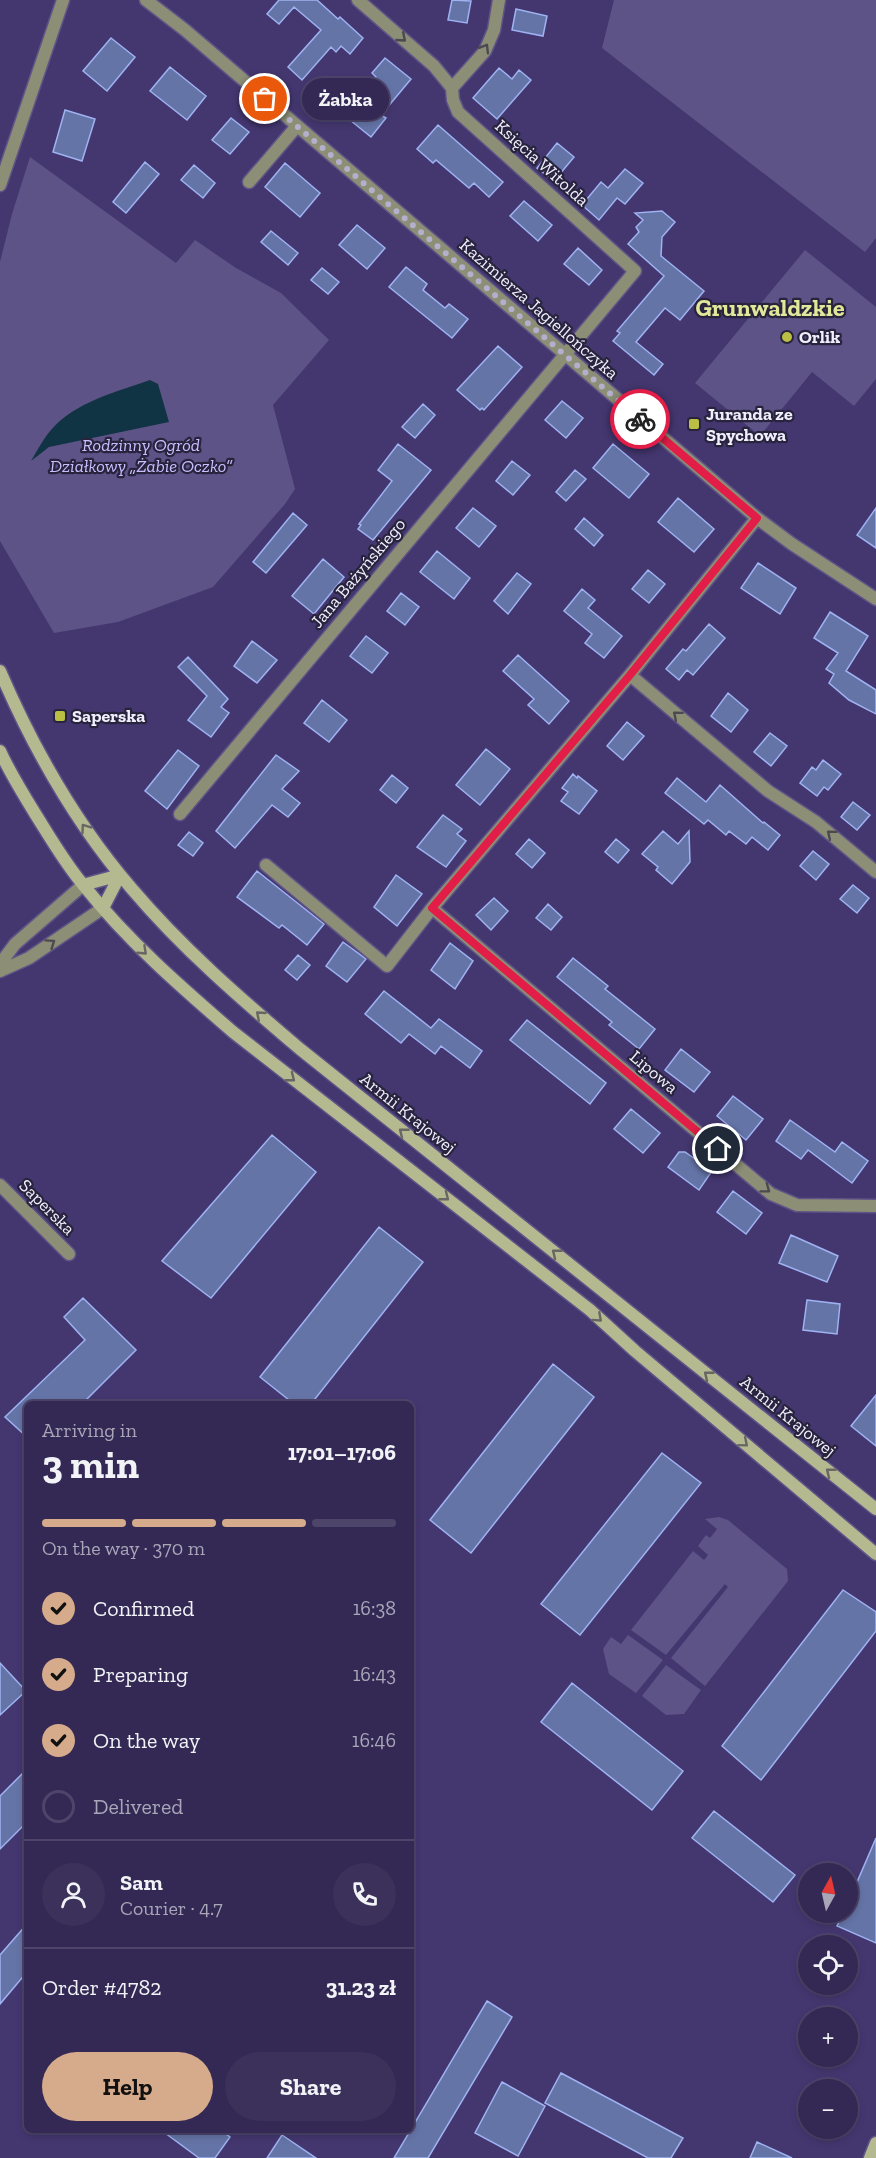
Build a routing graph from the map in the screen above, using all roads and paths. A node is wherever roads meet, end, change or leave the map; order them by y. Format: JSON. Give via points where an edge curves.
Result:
{"nodes":[{"id":1,"x":63,"y":0,"type":"edge"},
{"id":2,"x":146,"y":0,"type":"edge"},
{"id":3,"x":358,"y":0,"type":"edge"},
{"id":4,"x":499,"y":0,"type":"edge"},
{"id":5,"x":452,"y":88,"type":"junction"},
{"id":6,"x":297,"y":126,"type":"junction"},
{"id":7,"x":249,"y":182,"type":"dead end"},
{"id":8,"x":0,"y":185,"type":"edge"},
{"id":9,"x":564,"y":355,"type":"junction"},
{"id":10,"x":757,"y":518,"type":"junction"},
{"id":11,"x":876,"y":599,"type":"edge"},
{"id":12,"x":0,"y":672,"type":"edge"},
{"id":13,"x":630,"y":675,"type":"junction"},
{"id":14,"x":0,"y":751,"type":"edge"},
{"id":15,"x":180,"y":814,"type":"dead end"},
{"id":16,"x":266,"y":865,"type":"dead end"},
{"id":17,"x":876,"y":872,"type":"edge"},
{"id":18,"x":120,"y":875,"type":"junction"},
{"id":19,"x":83,"y":885,"type":"junction"},
{"id":20,"x":103,"y":908,"type":"junction"},
{"id":21,"x":432,"y":908,"type":"junction"},
{"id":22,"x":0,"y":964,"type":"edge"},
{"id":23,"x":0,"y":971,"type":"edge"},
{"id":24,"x":0,"y":1185,"type":"edge"},
{"id":25,"x":876,"y":1206,"type":"edge"},
{"id":26,"x":69,"y":1254,"type":"dead end"},
{"id":27,"x":876,"y":1509,"type":"edge"},
{"id":28,"x":876,"y":1554,"type":"edge"},
{"id":29,"x":876,"y":2143,"type":"edge"},
{"id":30,"x":870,"y":2158,"type":"edge"}],
"edges":[{"from":1,"to":8,"type":"street"},
{"from":2,"to":6,"type":"street","name":"Kazimierza Jagiellończyka"},
{"from":3,"to":5,"type":"street","name":"Księcia Witolda","one_way":true,"via":[[434,66]]},
{"from":5,"to":4,"type":"street","one_way":true,"via":[[485,51],[494,30]]},
{"from":5,"to":9,"type":"street","name":"Księcia Witolda","via":[[458,112],[635,271]]},
{"from":6,"to":7,"type":"street"},
{"from":6,"to":9,"type":"street","name":"Kazimierza Jagiellończyka"},
{"from":9,"to":10,"type":"street","name":"Kazimierza Jagiellończyka"},
{"from":9,"to":15,"type":"street","name":"Jana Bażyńskiego"},
{"from":10,"to":11,"type":"street","name":"Kazimierza Jagiellończyka"},
{"from":10,"to":13,"type":"street"},
{"from":18,"to":12,"type":"main road","name":"Armii Krajowej","one_way":true,"via":[[51,776]]},
{"from":17,"to":13,"type":"street","one_way":true,"via":[[816,822],[768,791]]},
{"from":13,"to":21,"type":"street"},
{"from":14,"to":19,"type":"main road","via":[[55,846]]},
{"from":16,"to":21,"type":"street","via":[[387,966]]},
{"from":18,"to":19,"type":"main road"},
{"from":18,"to":20,"type":"main road"},
{"from":27,"to":18,"type":"main road","name":"Armii Krajowej","one_way":true,"via":[[300,1049],[171,932]]},
{"from":19,"to":20,"type":"main road"},
{"from":19,"to":22,"type":"street","via":[[15,944]]},
{"from":23,"to":20,"type":"street","one_way":true,"via":[[29,958]]},
{"from":20,"to":28,"type":"main road","one_way":true,"via":[[138,946],[232,1032],[590,1310]]},
{"from":21,"to":25,"type":"street","name":"Lipowa","one_way":true,"via":[[771,1194],[797,1204]]},
{"from":24,"to":26,"type":"street","name":"Saperska"},
{"from":29,"to":30,"type":"main road"}]}
